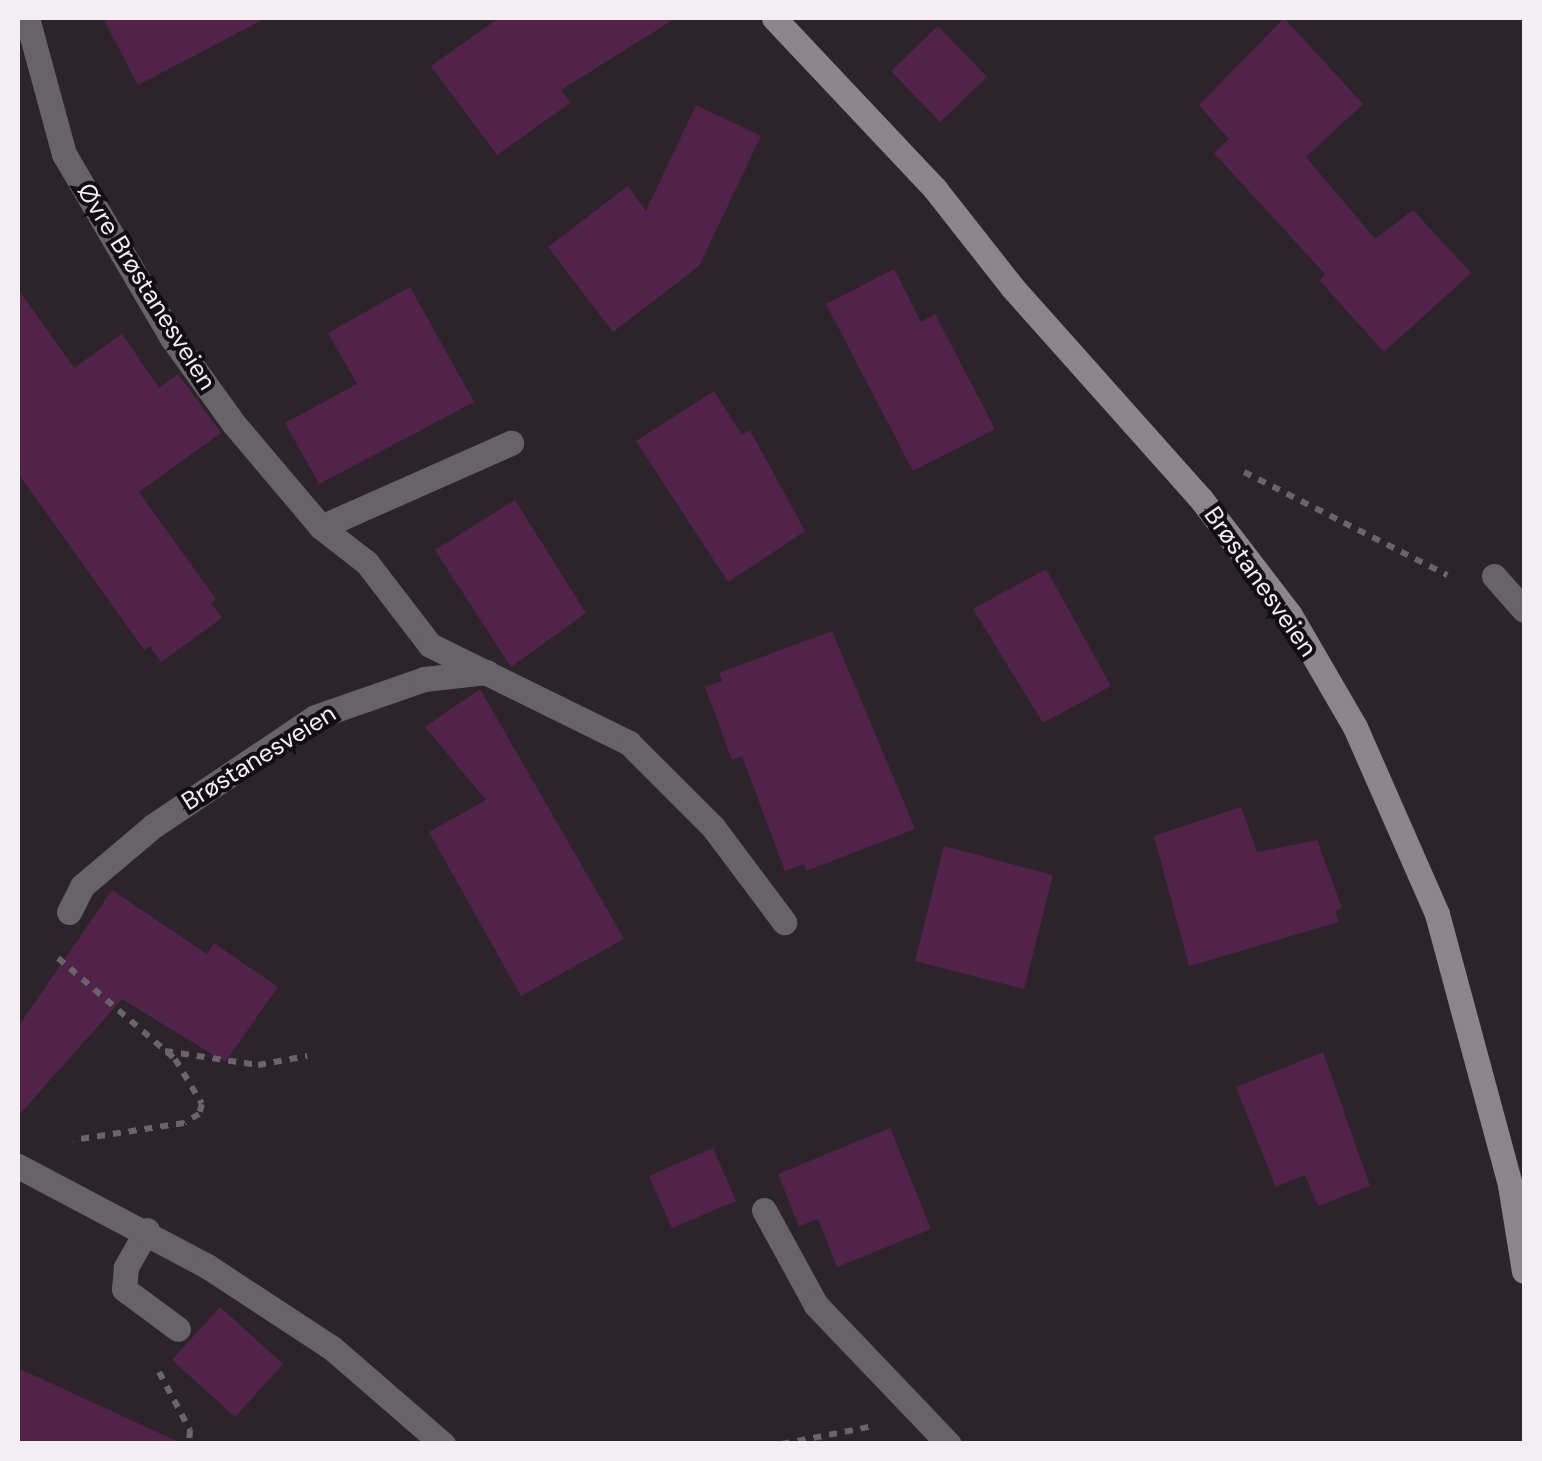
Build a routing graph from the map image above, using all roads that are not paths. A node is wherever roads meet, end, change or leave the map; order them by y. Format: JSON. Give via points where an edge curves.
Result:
{"nodes":[{"id":1,"x":28,"y":18,"type":"edge"},
{"id":2,"x":774,"y":18,"type":"edge"},
{"id":3,"x":511,"y":443,"type":"dead end"},
{"id":4,"x":321,"y":527,"type":"junction"},
{"id":5,"x":1494,"y":576,"type":"road end"},
{"id":6,"x":1524,"y":610,"type":"edge"},
{"id":7,"x":487,"y":672,"type":"junction"},
{"id":8,"x":68,"y":912,"type":"road end"},
{"id":9,"x":784,"y":922,"type":"dead end"},
{"id":10,"x":18,"y":1166,"type":"edge"},
{"id":11,"x":764,"y":1210,"type":"dead end"},
{"id":12,"x":147,"y":1230,"type":"junction"},
{"id":13,"x":1524,"y":1271,"type":"edge"},
{"id":14,"x":178,"y":1329,"type":"dead end"},
{"id":15,"x":444,"y":1444,"type":"edge"},
{"id":16,"x":949,"y":1444,"type":"edge"}],
"edges":[{"from":1,"to":4,"type":"street","name":"Øvre Brøstanesveien","via":[[64,154],[172,338]]},
{"from":2,"to":13,"type":"street","name":"Brøstanesveien","via":[[936,189],[1012,287],[1201,499],[1290,615],[1355,726],[1437,914],[1510,1185]]},
{"from":3,"to":4,"type":"street"},
{"from":4,"to":7,"type":"street","name":"Øvre Brøstanesveien","via":[[367,562],[430,645]]},
{"from":5,"to":6,"type":"street"},
{"from":7,"to":8,"type":"street","name":"Brøstanesveien","via":[[424,679],[315,716],[152,826],[82,886]]},
{"from":7,"to":9,"type":"street","name":"Øvre Brøstanesveien","via":[[629,743],[713,827]]},
{"from":10,"to":12,"type":"street"},
{"from":11,"to":16,"type":"street","via":[[816,1304]]},
{"from":12,"to":14,"type":"street","via":[[126,1266],[124,1289]]},
{"from":12,"to":15,"type":"street","via":[[332,1348]]}]}
